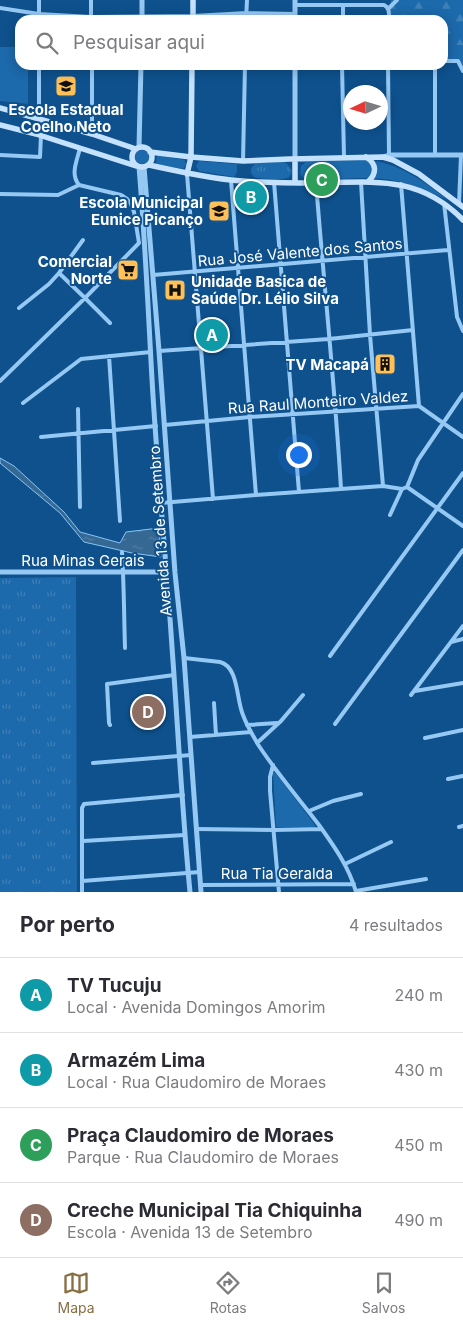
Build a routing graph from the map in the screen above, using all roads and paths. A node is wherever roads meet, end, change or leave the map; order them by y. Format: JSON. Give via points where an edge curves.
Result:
{"nodes":[{"id":1,"x":38,"y":0,"type":"edge"},
{"id":2,"x":91,"y":0,"type":"edge"},
{"id":3,"x":142,"y":0,"type":"edge"},
{"id":4,"x":193,"y":0,"type":"edge"},
{"id":5,"x":246,"y":0,"type":"edge"},
{"id":6,"x":397,"y":0,"type":"edge"},
{"id":7,"x":296,"y":3,"type":"edge"},
{"id":8,"x":343,"y":5,"type":"junction"},
{"id":9,"x":0,"y":8,"type":"edge"},
{"id":10,"x":388,"y":8,"type":"junction"},
{"id":11,"x":247,"y":13,"type":"junction"},
{"id":12,"x":39,"y":14,"type":"junction"},
{"id":13,"x":52,"y":15,"type":"edge"},
{"id":14,"x":91,"y":15,"type":"edge"},
{"id":15,"x":142,"y":15,"type":"edge"},
{"id":16,"x":193,"y":15,"type":"edge"},
{"id":17,"x":225,"y":15,"type":"edge"},
{"id":18,"x":271,"y":15,"type":"edge"},
{"id":19,"x":343,"y":15,"type":"edge"},
{"id":20,"x":389,"y":15,"type":"edge"},
{"id":21,"x":448,"y":61,"type":"edge"},
{"id":22,"x":39,"y":70,"type":"edge"},
{"id":23,"x":92,"y":70,"type":"edge"},
{"id":24,"x":141,"y":70,"type":"edge"},
{"id":25,"x":192,"y":70,"type":"edge"},
{"id":26,"x":245,"y":70,"type":"edge"},
{"id":27,"x":295,"y":70,"type":"edge"},
{"id":28,"x":342,"y":70,"type":"edge"},
{"id":29,"x":388,"y":70,"type":"edge"},
{"id":30,"x":435,"y":70,"type":"edge"},
{"id":31,"x":463,"y":71,"type":"edge"},
{"id":32,"x":0,"y":108,"type":"edge"},
{"id":33,"x":39,"y":120,"type":"junction"},
{"id":34,"x":0,"y":125,"type":"edge"},
{"id":35,"x":92,"y":134,"type":"junction"},
{"id":36,"x":38,"y":135,"type":"junction"},
{"id":37,"x":80,"y":148,"type":"junction"},
{"id":38,"x":138,"y":148,"type":"junction"},
{"id":39,"x":150,"y":152,"type":"junction"},
{"id":40,"x":436,"y":154,"type":"junction"},
{"id":41,"x":462,"y":155,"type":"edge"},
{"id":42,"x":0,"y":156,"type":"edge"},
{"id":43,"x":386,"y":156,"type":"junction"},
{"id":44,"x":191,"y":157,"type":"junction"},
{"id":45,"x":344,"y":157,"type":"junction"},
{"id":46,"x":366,"y":157,"type":"junction"},
{"id":47,"x":295,"y":159,"type":"junction"},
{"id":48,"x":243,"y":161,"type":"junction"},
{"id":49,"x":142,"y":166,"type":"junction"},
{"id":50,"x":187,"y":174,"type":"junction"},
{"id":51,"x":231,"y":180,"type":"junction"},
{"id":52,"x":361,"y":181,"type":"junction"},
{"id":53,"x":274,"y":182,"type":"junction"},
{"id":54,"x":295,"y":182,"type":"junction"},
{"id":55,"x":368,"y":182,"type":"junction"},
{"id":56,"x":316,"y":183,"type":"junction"},
{"id":57,"x":401,"y":184,"type":"junction"},
{"id":58,"x":79,"y":185,"type":"junction"},
{"id":59,"x":0,"y":194,"type":"edge"},
{"id":60,"x":444,"y":203,"type":"junction"},
{"id":61,"x":461,"y":205,"type":"edge"},
{"id":62,"x":463,"y":220,"type":"edge"},
{"id":63,"x":83,"y":240,"type":"dead end"},
{"id":64,"x":139,"y":243,"type":"junction"},
{"id":65,"x":145,"y":244,"type":"junction"},
{"id":66,"x":448,"y":250,"type":"junction"},
{"id":67,"x":407,"y":254,"type":"junction"},
{"id":68,"x":366,"y":257,"type":"junction"},
{"id":69,"x":322,"y":261,"type":"junction"},
{"id":70,"x":281,"y":264,"type":"junction"},
{"id":71,"x":238,"y":268,"type":"junction"},
{"id":72,"x":194,"y":272,"type":"junction"},
{"id":73,"x":59,"y":273,"type":"junction"},
{"id":74,"x":154,"y":275,"type":"junction"},
{"id":75,"x":85,"y":298,"type":"junction"},
{"id":76,"x":19,"y":308,"type":"dead end"},
{"id":77,"x":110,"y":323,"type":"dead end"},
{"id":78,"x":413,"y":330,"type":"junction"},
{"id":79,"x":463,"y":330,"type":"edge"},
{"id":80,"x":370,"y":335,"type":"junction"},
{"id":81,"x":329,"y":338,"type":"junction"},
{"id":82,"x":287,"y":341,"type":"junction"},
{"id":83,"x":244,"y":345,"type":"junction"},
{"id":84,"x":201,"y":348,"type":"junction"},
{"id":85,"x":159,"y":351,"type":"junction"},
{"id":86,"x":151,"y":352,"type":"junction"},
{"id":87,"x":109,"y":356,"type":"junction"},
{"id":88,"x":0,"y":381,"type":"edge"},
{"id":89,"x":463,"y":394,"type":"edge"},
{"id":90,"x":23,"y":403,"type":"dead end"},
{"id":91,"x":419,"y":406,"type":"junction"},
{"id":92,"x":377,"y":408,"type":"junction"},
{"id":93,"x":78,"y":409,"type":"dead end"},
{"id":94,"x":336,"y":411,"type":"junction"},
{"id":95,"x":293,"y":414,"type":"junction"},
{"id":96,"x":250,"y":417,"type":"junction"},
{"id":97,"x":207,"y":422,"type":"junction"},
{"id":98,"x":443,"y":422,"type":"junction"},
{"id":99,"x":165,"y":425,"type":"junction"},
{"id":100,"x":156,"y":426,"type":"junction"},
{"id":101,"x":114,"y":430,"type":"junction"},
{"id":102,"x":79,"y":433,"type":"junction"},
{"id":103,"x":41,"y":437,"type":"dead end"},
{"id":104,"x":463,"y":437,"type":"edge"},
{"id":105,"x":463,"y":473,"type":"edge"},
{"id":106,"x":383,"y":486,"type":"junction"},
{"id":107,"x":407,"y":487,"type":"junction"},
{"id":108,"x":341,"y":489,"type":"junction"},
{"id":109,"x":402,"y":489,"type":"junction"},
{"id":110,"x":299,"y":492,"type":"junction"},
{"id":111,"x":256,"y":494,"type":"junction"},
{"id":112,"x":213,"y":499,"type":"junction"},
{"id":113,"x":170,"y":502,"type":"junction"},
{"id":114,"x":161,"y":503,"type":"junction"},
{"id":115,"x":80,"y":507,"type":"dead end"},
{"id":116,"x":437,"y":508,"type":"junction"},
{"id":117,"x":390,"y":515,"type":"dead end"},
{"id":118,"x":120,"y":521,"type":"dead end"},
{"id":119,"x":463,"y":526,"type":"edge"},
{"id":120,"x":463,"y":550,"type":"edge"},
{"id":121,"x":122,"y":552,"type":"dead end"},
{"id":122,"x":0,"y":572,"type":"edge"},
{"id":123,"x":166,"y":572,"type":"junction"},
{"id":124,"x":123,"y":573,"type":"junction"},
{"id":125,"x":463,"y":626,"type":"edge"},
{"id":126,"x":463,"y":639,"type":"edge"},
{"id":127,"x":451,"y":642,"type":"junction"},
{"id":128,"x":182,"y":644,"type":"junction"},
{"id":129,"x":172,"y":646,"type":"junction"},
{"id":130,"x":125,"y":648,"type":"dead end"},
{"id":131,"x":330,"y":656,"type":"dead end"},
{"id":132,"x":184,"y":658,"type":"junction"},
{"id":133,"x":174,"y":675,"type":"junction"},
{"id":134,"x":463,"y":683,"type":"edge"},
{"id":135,"x":415,"y":691,"type":"junction"},
{"id":136,"x":303,"y":695,"type":"dead end"},
{"id":137,"x":411,"y":695,"type":"dead end"},
{"id":138,"x":214,"y":703,"type":"dead end"},
{"id":139,"x":279,"y":723,"type":"junction"},
{"id":140,"x":110,"y":724,"type":"dead end"},
{"id":141,"x":336,"y":724,"type":"dead end"},
{"id":142,"x":247,"y":725,"type":"junction"},
{"id":143,"x":463,"y":730,"type":"edge"},
{"id":144,"x":251,"y":732,"type":"junction"},
{"id":145,"x":216,"y":735,"type":"junction"},
{"id":146,"x":190,"y":737,"type":"junction"},
{"id":147,"x":425,"y":738,"type":"dead end"},
{"id":148,"x":257,"y":743,"type":"junction"},
{"id":149,"x":179,"y":755,"type":"junction"},
{"id":150,"x":191,"y":755,"type":"junction"},
{"id":151,"x":93,"y":763,"type":"dead end"},
{"id":152,"x":273,"y":765,"type":"junction"},
{"id":153,"x":463,"y":776,"type":"edge"},
{"id":154,"x":448,"y":779,"type":"dead end"},
{"id":155,"x":361,"y":794,"type":"dead end"},
{"id":156,"x":182,"y":795,"type":"junction"},
{"id":157,"x":308,"y":812,"type":"junction"},
{"id":158,"x":196,"y":829,"type":"junction"},
{"id":159,"x":322,"y":829,"type":"junction"},
{"id":160,"x":274,"y":830,"type":"junction"},
{"id":161,"x":186,"y":835,"type":"junction"},
{"id":162,"x":83,"y":841,"type":"junction"},
{"id":163,"x":391,"y":842,"type":"dead end"},
{"id":164,"x":345,"y":864,"type":"junction"},
{"id":165,"x":200,"y":872,"type":"junction"},
{"id":166,"x":189,"y":873,"type":"junction"},
{"id":167,"x":426,"y":879,"type":"dead end"},
{"id":168,"x":82,"y":881,"type":"junction"},
{"id":169,"x":201,"y":884,"type":"junction"},
{"id":170,"x":279,"y":884,"type":"junction"},
{"id":171,"x":354,"y":884,"type":"junction"},
{"id":172,"x":356,"y":891,"type":"edge"},
{"id":173,"x":82,"y":892,"type":"edge"},
{"id":174,"x":190,"y":892,"type":"edge"},
{"id":175,"x":202,"y":892,"type":"edge"},
{"id":176,"x":279,"y":892,"type":"edge"}],
"edges":[{"from":1,"to":12,"type":"street"},
{"from":2,"to":14,"type":"street"},
{"from":3,"to":15,"type":"street"},
{"from":4,"to":16,"type":"main road"},
{"from":5,"to":11,"type":"street"},
{"from":6,"to":10,"type":"street"},
{"from":7,"to":8,"type":"street"},
{"from":8,"to":10,"type":"street","via":[[384,5]]},
{"from":8,"to":19,"type":"street"},
{"from":9,"to":12,"type":"street"},
{"from":10,"to":20,"type":"street"},
{"from":11,"to":17,"type":"street"},
{"from":11,"to":18,"type":"street"},
{"from":12,"to":13,"type":"street"},
{"from":21,"to":31,"type":"street","via":[[458,61]]},
{"from":22,"to":33,"type":"street"},
{"from":23,"to":35,"type":"street"},
{"from":24,"to":38,"type":"street"},
{"from":25,"to":44,"type":"main road"},
{"from":26,"to":48,"type":"street"},
{"from":27,"to":47,"type":"street"},
{"from":28,"to":45,"type":"street"},
{"from":29,"to":43,"type":"street"},
{"from":30,"to":40,"type":"street"},
{"from":32,"to":33,"type":"main road"},
{"from":33,"to":35,"type":"main road"},
{"from":33,"to":36,"type":"street"},
{"from":34,"to":36,"type":"main road"},
{"from":35,"to":38,"type":"main road"},
{"from":36,"to":37,"type":"main road"},
{"from":36,"to":42,"type":"street","via":[[40,157]]},
{"from":37,"to":49,"type":"main road"},
{"from":37,"to":58,"type":"street","via":[[74,171],[74,179]]},
{"from":38,"to":39,"type":"main road"},
{"from":38,"to":49,"type":"main road","via":[[133,152],[132,161]]},
{"from":39,"to":44,"type":"main road"},
{"from":39,"to":49,"type":"main road","via":[[152,159]]},
{"from":40,"to":41,"type":"street"},
{"from":40,"to":43,"type":"street"},
{"from":41,"to":61,"type":"street"},
{"from":43,"to":46,"type":"main road"},
{"from":43,"to":61,"type":"main road","via":[[419,174]]},
{"from":44,"to":48,"type":"main road"},
{"from":44,"to":50,"type":"main road"},
{"from":45,"to":46,"type":"main road"},
{"from":45,"to":47,"type":"main road"},
{"from":46,"to":55,"type":"main road","via":[[374,168]]},
{"from":47,"to":48,"type":"main road"},
{"from":47,"to":54,"type":"main road"},
{"from":49,"to":50,"type":"main road"},
{"from":49,"to":65,"type":"street","name":"Avenida 13 de Setembro"},
{"from":49,"to":74,"type":"street","name":"Avenida 13 de Setembro"},
{"from":50,"to":51,"type":"main road"},
{"from":50,"to":72,"type":"street"},
{"from":51,"to":53,"type":"main road"},
{"from":51,"to":71,"type":"street"},
{"from":52,"to":55,"type":"main road"},
{"from":52,"to":56,"type":"main road"},
{"from":52,"to":68,"type":"street"},
{"from":53,"to":54,"type":"main road"},
{"from":53,"to":70,"type":"street"},
{"from":54,"to":56,"type":"main road"},
{"from":55,"to":57,"type":"main road"},
{"from":56,"to":69,"type":"street"},
{"from":57,"to":60,"type":"main road"},
{"from":57,"to":67,"type":"street"},
{"from":58,"to":59,"type":"street","via":[[58,195]]},
{"from":58,"to":64,"type":"street","via":[[113,192],[127,199],[134,212]]},
{"from":60,"to":62,"type":"main road"},
{"from":60,"to":66,"type":"street"},
{"from":63,"to":73,"type":"street"},
{"from":64,"to":65,"type":"street"},
{"from":64,"to":75,"type":"street"},
{"from":65,"to":86,"type":"street","name":"Avenida 13 de Setembro"},
{"from":66,"to":67,"type":"street","name":"Rua José Valente dos Santos"},
{"from":66,"to":79,"type":"street","via":[[457,317]]},
{"from":67,"to":68,"type":"street","name":"Rua José Valente dos Santos"},
{"from":67,"to":78,"type":"street"},
{"from":68,"to":69,"type":"street","name":"Rua José Valente dos Santos"},
{"from":68,"to":80,"type":"street"},
{"from":69,"to":70,"type":"street","name":"Rua José Valente dos Santos"},
{"from":69,"to":81,"type":"street"},
{"from":70,"to":71,"type":"street","name":"Rua José Valente dos Santos"},
{"from":70,"to":82,"type":"street"},
{"from":71,"to":72,"type":"street","name":"Rua José Valente dos Santos"},
{"from":71,"to":83,"type":"street"},
{"from":72,"to":74,"type":"street","name":"Rua José Valente dos Santos"},
{"from":72,"to":84,"type":"street"},
{"from":73,"to":75,"type":"street"},
{"from":73,"to":76,"type":"street"},
{"from":74,"to":85,"type":"street","name":"Avenida 13 de Setembro"},
{"from":75,"to":77,"type":"street"},
{"from":75,"to":88,"type":"street"},
{"from":78,"to":80,"type":"street"},
{"from":78,"to":91,"type":"street"},
{"from":80,"to":81,"type":"street"},
{"from":80,"to":92,"type":"street"},
{"from":81,"to":82,"type":"street"},
{"from":81,"to":94,"type":"street"},
{"from":82,"to":83,"type":"street"},
{"from":82,"to":95,"type":"street"},
{"from":83,"to":84,"type":"street"},
{"from":83,"to":96,"type":"street"},
{"from":84,"to":85,"type":"street"},
{"from":84,"to":97,"type":"street"},
{"from":85,"to":99,"type":"street","name":"Avenida 13 de Setembro"},
{"from":86,"to":87,"type":"street"},
{"from":86,"to":100,"type":"street","name":"Avenida 13 de Setembro"},
{"from":87,"to":90,"type":"street","via":[[78,360]]},
{"from":87,"to":101,"type":"street"},
{"from":89,"to":98,"type":"street"},
{"from":91,"to":92,"type":"street","name":"Rua Raul Monteiro Valdez"},
{"from":91,"to":98,"type":"street","name":"Rua Raul Monteiro Valdez"},
{"from":92,"to":94,"type":"street","name":"Rua Raul Monteiro Valdez"},
{"from":92,"to":106,"type":"street"},
{"from":93,"to":102,"type":"street"},
{"from":94,"to":95,"type":"street","name":"Rua Raul Monteiro Valdez"},
{"from":94,"to":108,"type":"street"},
{"from":95,"to":96,"type":"street","name":"Rua Raul Monteiro Valdez"},
{"from":95,"to":110,"type":"street"},
{"from":96,"to":97,"type":"street","name":"Rua Raul Monteiro Valdez"},
{"from":96,"to":111,"type":"street"},
{"from":97,"to":99,"type":"street","name":"Rua Raul Monteiro Valdez"},
{"from":97,"to":112,"type":"street"},
{"from":98,"to":104,"type":"street","name":"Rua Raul Monteiro Valdez"},
{"from":98,"to":107,"type":"street","via":[[418,460]]},
{"from":99,"to":113,"type":"street","name":"Avenida 13 de Setembro"},
{"from":100,"to":101,"type":"street"},
{"from":100,"to":114,"type":"street","name":"Avenida 13 de Setembro"},
{"from":101,"to":102,"type":"street"},
{"from":101,"to":118,"type":"street"},
{"from":102,"to":103,"type":"street"},
{"from":102,"to":115,"type":"street"},
{"from":105,"to":116,"type":"street"},
{"from":106,"to":108,"type":"street"},
{"from":106,"to":109,"type":"street"},
{"from":107,"to":109,"type":"street"},
{"from":107,"to":116,"type":"street"},
{"from":108,"to":110,"type":"street"},
{"from":109,"to":117,"type":"street"},
{"from":110,"to":111,"type":"street"},
{"from":111,"to":112,"type":"street"},
{"from":112,"to":113,"type":"street"},
{"from":113,"to":114,"type":"street"},
{"from":113,"to":128,"type":"street","name":"Avenida 13 de Setembro"},
{"from":114,"to":123,"type":"street","name":"Avenida 13 de Setembro"},
{"from":116,"to":119,"type":"street"},
{"from":116,"to":131,"type":"street"},
{"from":120,"to":141,"type":"street"},
{"from":121,"to":124,"type":"street"},
{"from":122,"to":124,"type":"street","name":"Rua Minas Gerais"},
{"from":123,"to":124,"type":"street","name":"Rua Minas Gerais"},
{"from":123,"to":129,"type":"street","name":"Avenida 13 de Setembro"},
{"from":124,"to":130,"type":"street"},
{"from":125,"to":127,"type":"street"},
{"from":126,"to":127,"type":"street"},
{"from":127,"to":135,"type":"street"},
{"from":128,"to":129,"type":"street","via":[[178,648]]},
{"from":128,"to":132,"type":"street","name":"Avenida 13 de Setembro"},
{"from":129,"to":133,"type":"street","name":"Avenida 13 de Setembro"},
{"from":132,"to":142,"type":"street","via":[[211,660],[228,666]]},
{"from":132,"to":146,"type":"street","name":"Avenida 13 de Setembro"},
{"from":133,"to":140,"type":"street","via":[[107,684]]},
{"from":133,"to":149,"type":"street","name":"Avenida 13 de Setembro"},
{"from":134,"to":135,"type":"street"},
{"from":135,"to":137,"type":"street"},
{"from":136,"to":139,"type":"street"},
{"from":138,"to":145,"type":"street"},
{"from":139,"to":142,"type":"street"},
{"from":139,"to":148,"type":"street"},
{"from":142,"to":144,"type":"street"},
{"from":143,"to":147,"type":"street"},
{"from":144,"to":145,"type":"street"},
{"from":144,"to":148,"type":"street"},
{"from":145,"to":146,"type":"street"},
{"from":146,"to":150,"type":"street","name":"Avenida 13 de Setembro"},
{"from":148,"to":152,"type":"street"},
{"from":149,"to":150,"type":"street"},
{"from":149,"to":151,"type":"street"},
{"from":149,"to":156,"type":"street","name":"Avenida 13 de Setembro"},
{"from":150,"to":158,"type":"street","name":"Avenida 13 de Setembro"},
{"from":152,"to":157,"type":"street"},
{"from":152,"to":160,"type":"street","via":[[270,783]]},
{"from":153,"to":154,"type":"street"},
{"from":155,"to":157,"type":"street"},
{"from":156,"to":161,"type":"street","name":"Avenida 13 de Setembro"},
{"from":156,"to":162,"type":"street","via":[[86,804],[82,808]]},
{"from":157,"to":159,"type":"street"},
{"from":158,"to":160,"type":"street"},
{"from":158,"to":165,"type":"street","name":"Avenida 13 de Setembro"},
{"from":159,"to":160,"type":"street"},
{"from":159,"to":164,"type":"street"},
{"from":160,"to":170,"type":"street"},
{"from":161,"to":162,"type":"street"},
{"from":161,"to":166,"type":"street","name":"Avenida 13 de Setembro"},
{"from":162,"to":168,"type":"street"},
{"from":163,"to":164,"type":"street"},
{"from":164,"to":171,"type":"street"},
{"from":165,"to":166,"type":"street"},
{"from":165,"to":169,"type":"street","name":"Avenida 13 de Setembro"},
{"from":166,"to":168,"type":"street"},
{"from":166,"to":174,"type":"street","name":"Avenida 13 de Setembro"},
{"from":167,"to":172,"type":"street"},
{"from":168,"to":173,"type":"street"},
{"from":169,"to":170,"type":"street","name":"Rua Tia Geralda"},
{"from":169,"to":175,"type":"street","name":"Avenida 13 de Setembro"},
{"from":170,"to":171,"type":"street","name":"Rua Tia Geralda"},
{"from":170,"to":176,"type":"street"},
{"from":171,"to":172,"type":"street"}]}
